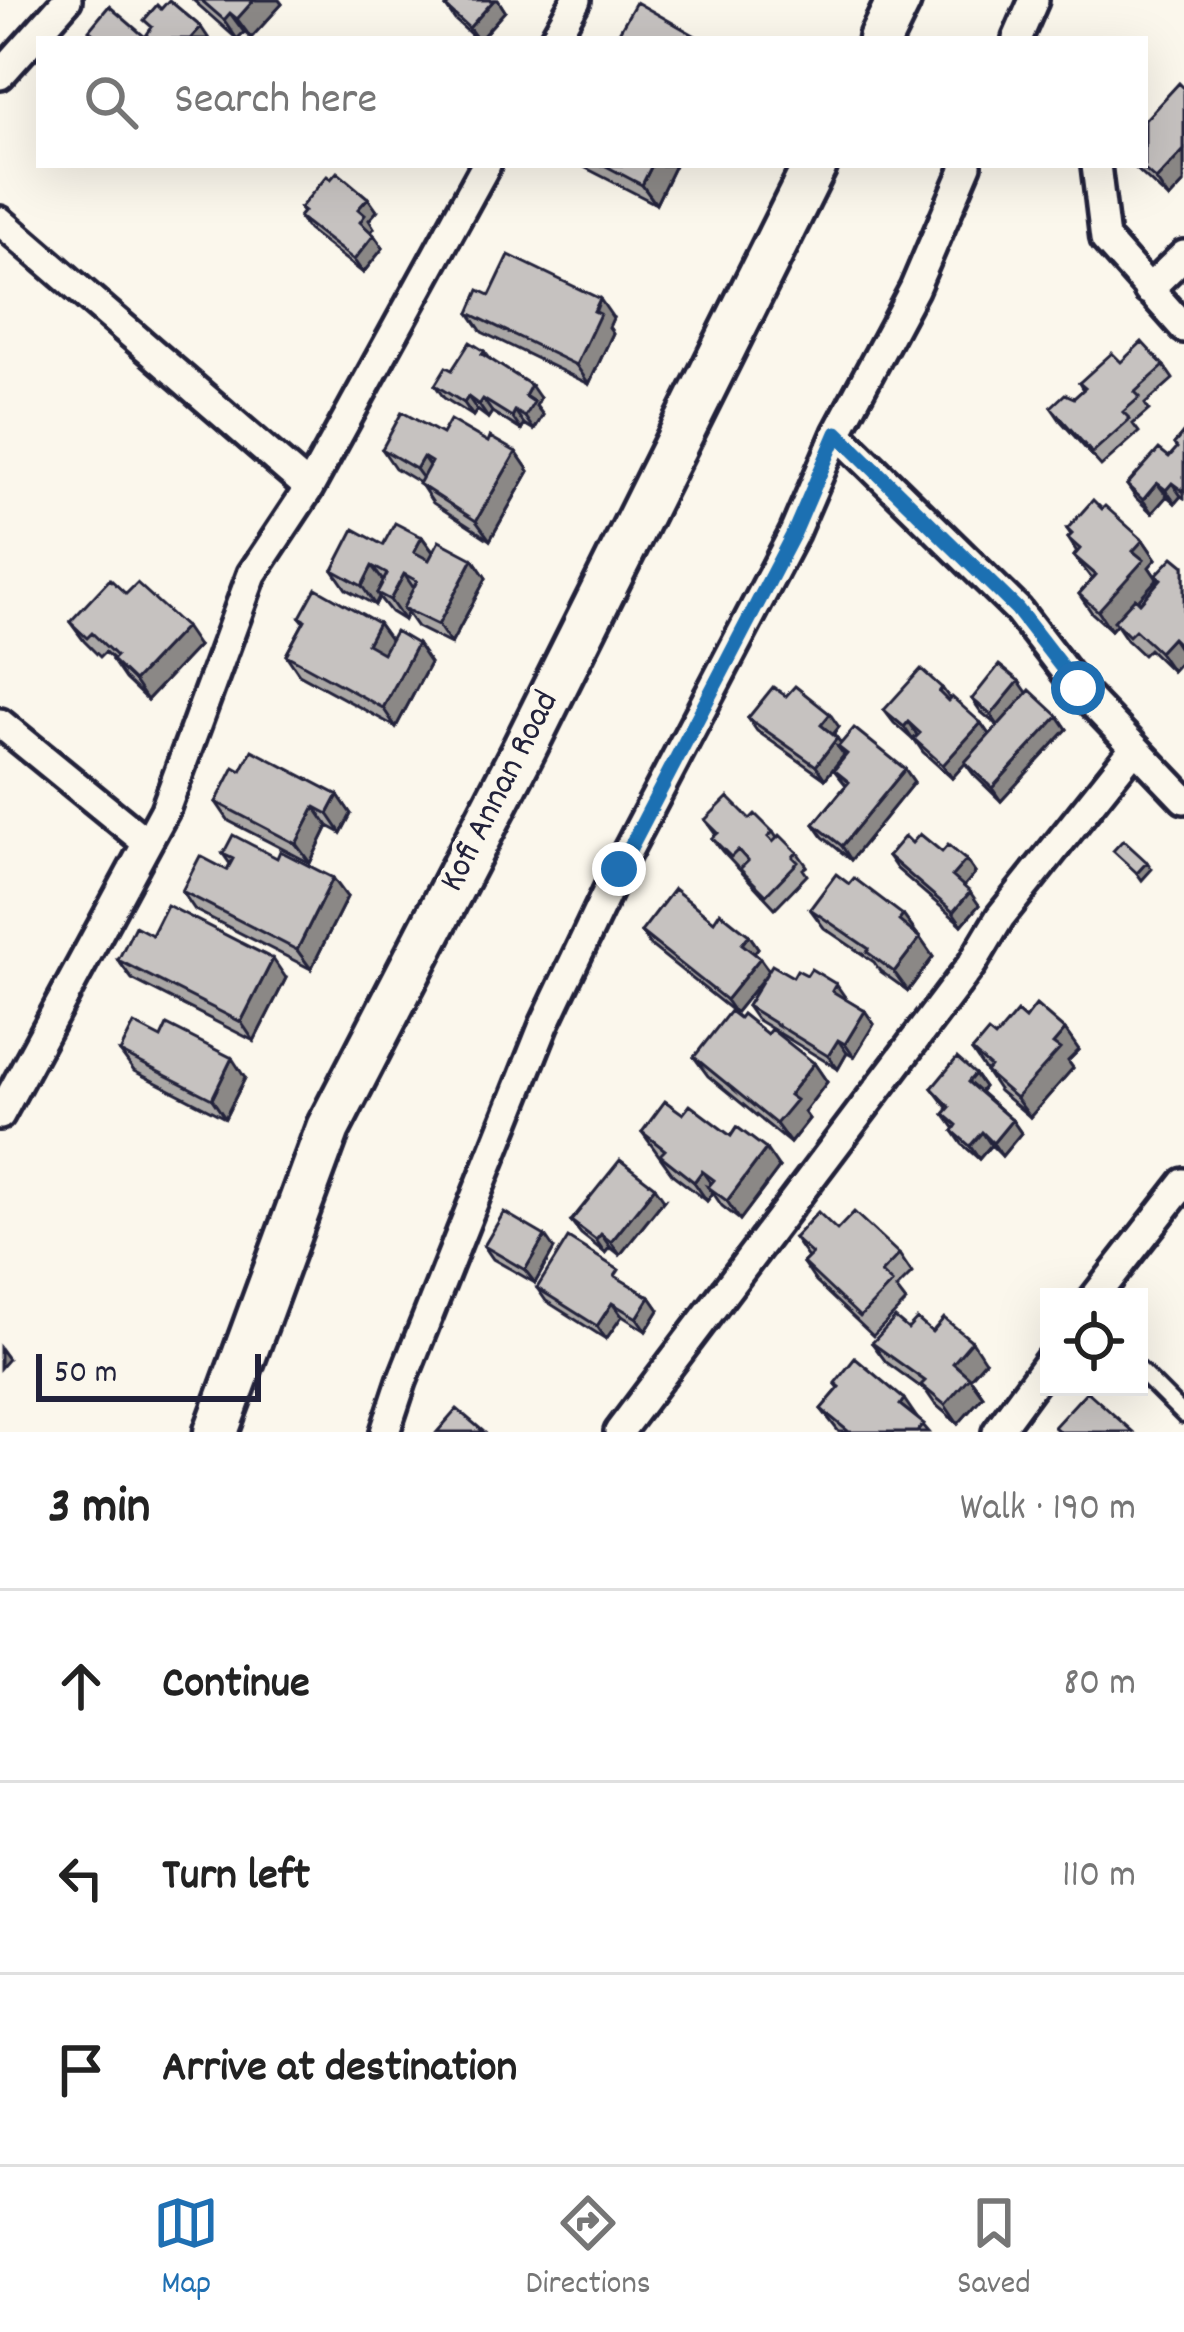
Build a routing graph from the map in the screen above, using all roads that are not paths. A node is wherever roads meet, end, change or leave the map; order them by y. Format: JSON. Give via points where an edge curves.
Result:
{"nodes":[{"id":1,"x":67,"y":0,"type":"edge"},
{"id":2,"x":576,"y":0,"type":"edge"},
{"id":3,"x":899,"y":0,"type":"edge"},
{"id":4,"x":1034,"y":0,"type":"edge"},
{"id":5,"x":556,"y":36,"type":"edge"},
{"id":6,"x":881,"y":36,"type":"edge"},
{"id":7,"x":1018,"y":36,"type":"edge"},
{"id":8,"x":0,"y":75,"type":"edge"},
{"id":9,"x":484,"y":168,"type":"edge"},
{"id":10,"x":814,"y":168,"type":"edge"},
{"id":11,"x":966,"y":168,"type":"edge"},
{"id":12,"x":1096,"y":168,"type":"edge"},
{"id":13,"x":0,"y":221,"type":"edge"},
{"id":14,"x":1184,"y":255,"type":"edge"},
{"id":15,"x":1148,"y":290,"type":"junction"},
{"id":16,"x":1184,"y":328,"type":"edge"},
{"id":17,"x":837,"y":433,"type":"junction"},
{"id":18,"x":310,"y":488,"type":"junction"},
{"id":19,"x":0,"y":723,"type":"edge"},
{"id":20,"x":1133,"y":749,"type":"junction"},
{"id":21,"x":1184,"y":799,"type":"edge"},
{"id":22,"x":146,"y":843,"type":"junction"},
{"id":23,"x":0,"y":1114,"type":"edge"},
{"id":24,"x":1184,"y":1183,"type":"edge"},
{"id":25,"x":1102,"y":1288,"type":"edge"},
{"id":26,"x":1040,"y":1373,"type":"edge"},
{"id":27,"x":1148,"y":1379,"type":"edge"},
{"id":28,"x":1184,"y":1415,"type":"edge"},
{"id":29,"x":216,"y":1432,"type":"edge"},
{"id":30,"x":385,"y":1432,"type":"edge"},
{"id":31,"x":619,"y":1432,"type":"edge"},
{"id":32,"x":997,"y":1432,"type":"edge"}],
"edges":[{"from":1,"to":8,"type":"street"},
{"from":2,"to":5,"type":"street"},
{"from":3,"to":6,"type":"main road"},
{"from":4,"to":7,"type":"street"},
{"from":9,"to":18,"type":"street"},
{"from":10,"to":29,"type":"main road","name":"Kofi Annan Road","via":[[328,1128]]},
{"from":11,"to":17,"type":"street","via":[[914,289]]},
{"from":12,"to":15,"type":"street","via":[[1105,239]]},
{"from":13,"to":18,"type":"street"},
{"from":14,"to":15,"type":"street"},
{"from":15,"to":16,"type":"street"},
{"from":17,"to":20,"type":"street","via":[[1017,609]]},
{"from":17,"to":30,"type":"street","via":[[544,1025]]},
{"from":18,"to":22,"type":"street","via":[[252,574]]},
{"from":19,"to":22,"type":"street"},
{"from":20,"to":21,"type":"street"},
{"from":20,"to":31,"type":"street"},
{"from":22,"to":23,"type":"street"},
{"from":24,"to":25,"type":"street"},
{"from":26,"to":32,"type":"street"},
{"from":27,"to":28,"type":"lane"}]}
